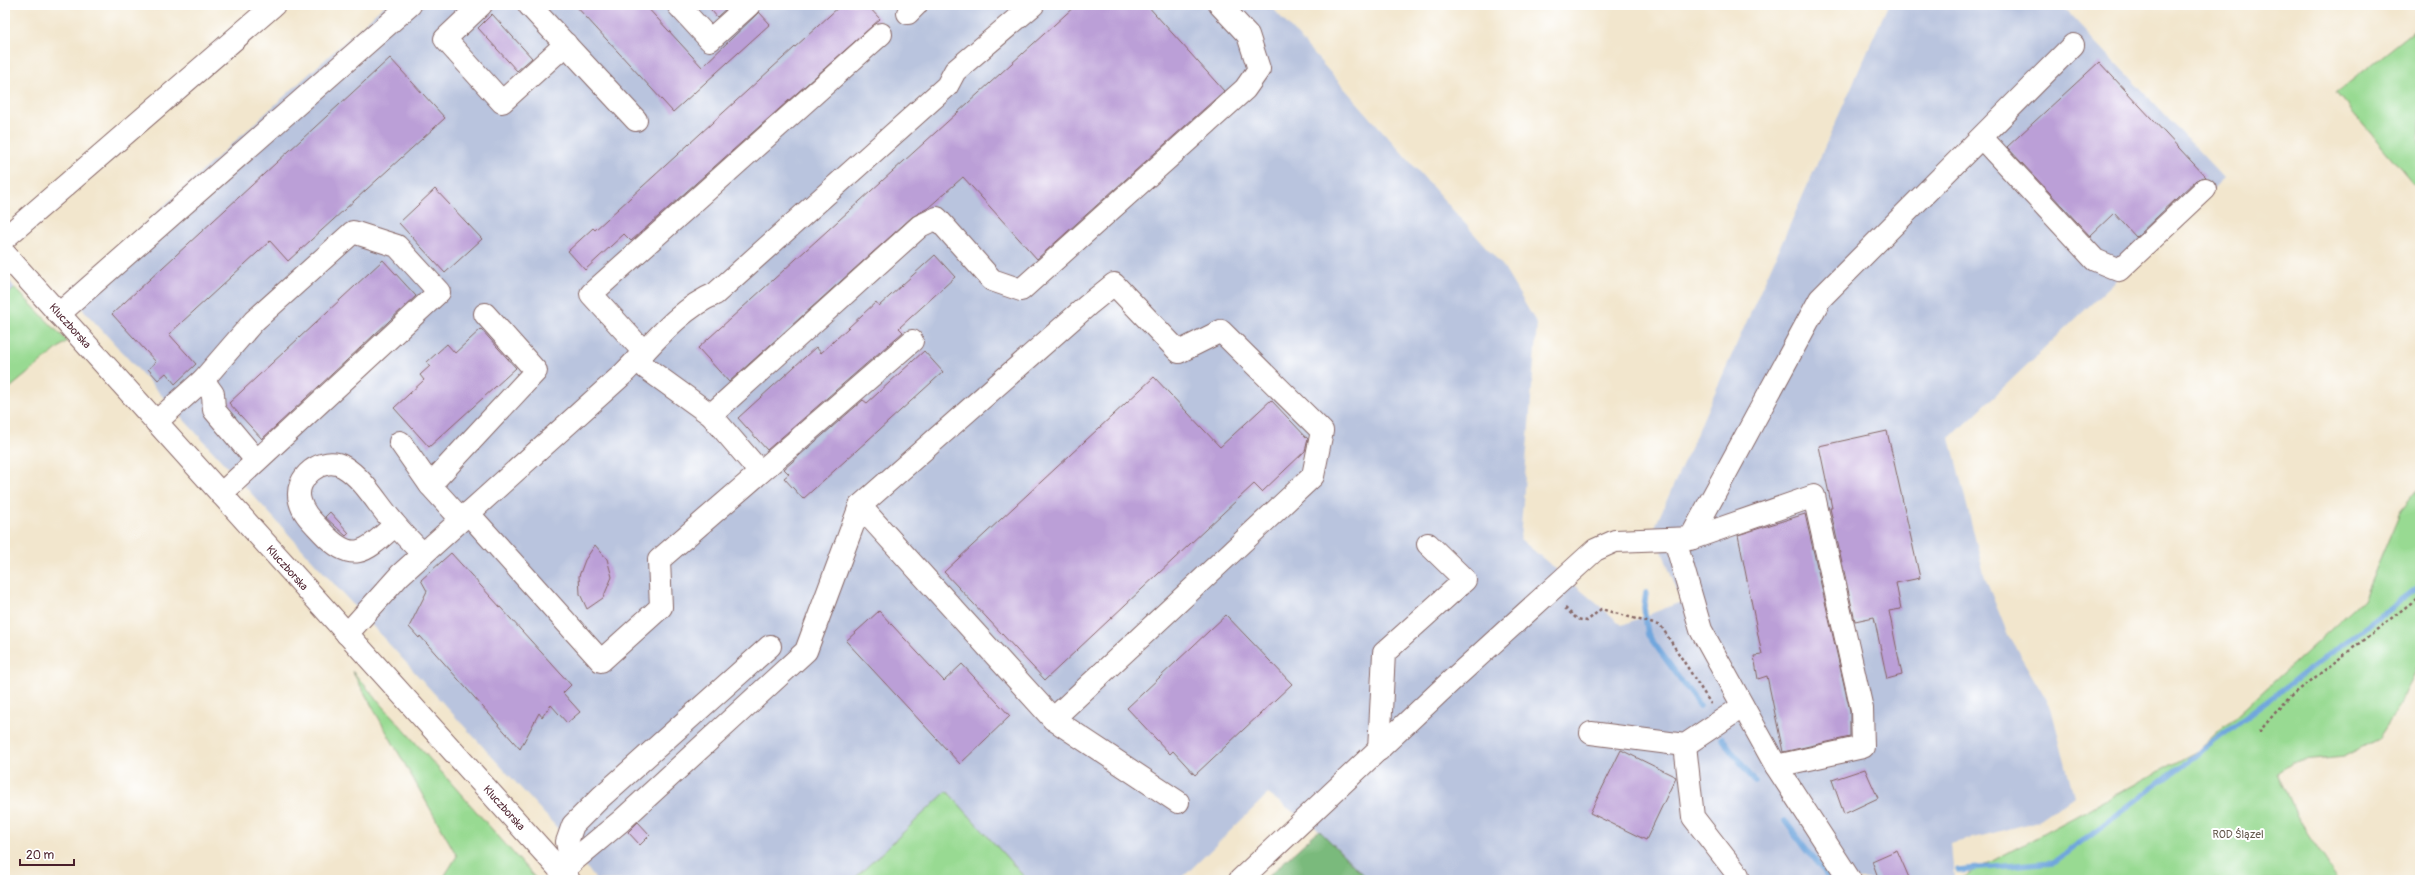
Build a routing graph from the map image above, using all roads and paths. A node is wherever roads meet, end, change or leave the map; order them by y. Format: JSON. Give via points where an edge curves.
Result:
{"nodes":[{"id":1,"x":274,"y":5,"type":"edge"},
{"id":2,"x":410,"y":5,"type":"edge"},
{"id":3,"x":481,"y":5,"type":"edge"},
{"id":4,"x":529,"y":5,"type":"edge"},
{"id":5,"x":678,"y":5,"type":"edge"},
{"id":6,"x":749,"y":5,"type":"edge"},
{"id":7,"x":1033,"y":5,"type":"edge"},
{"id":8,"x":1220,"y":5,"type":"edge"},
{"id":9,"x":881,"y":34,"type":"dead end"},
{"id":10,"x":566,"y":44,"type":"junction"},
{"id":11,"x":2073,"y":45,"type":"dead end"},
{"id":12,"x":636,"y":120,"type":"dead end"},
{"id":13,"x":1982,"y":138,"type":"junction"},
{"id":14,"x":2205,"y":189,"type":"dead end"},
{"id":15,"x":5,"y":238,"type":"edge"},
{"id":16,"x":5,"y":254,"type":"edge"},
{"id":17,"x":59,"y":314,"type":"junction"},
{"id":18,"x":485,"y":314,"type":"dead end"},
{"id":19,"x":912,"y":341,"type":"dead end"},
{"id":20,"x":641,"y":355,"type":"junction"},
{"id":21,"x":203,"y":380,"type":"junction"},
{"id":22,"x":711,"y":415,"type":"junction"},
{"id":23,"x":156,"y":422,"type":"junction"},
{"id":24,"x":400,"y":442,"type":"dead end"},
{"id":25,"x":256,"y":460,"type":"junction"},
{"id":26,"x":760,"y":472,"type":"junction"},
{"id":27,"x":430,"y":485,"type":"junction"},
{"id":28,"x":221,"y":494,"type":"junction"},
{"id":29,"x":860,"y":506,"type":"junction"},
{"id":30,"x":465,"y":516,"type":"junction"},
{"id":31,"x":395,"y":525,"type":"dead end"},
{"id":32,"x":1682,"y":539,"type":"junction"},
{"id":33,"x":1428,"y":544,"type":"dead end"},
{"id":34,"x":423,"y":554,"type":"junction"},
{"id":35,"x":2420,"y":596,"type":"edge"},
{"id":36,"x":1565,"y":608,"type":"dead end"},
{"id":37,"x":347,"y":634,"type":"junction"},
{"id":38,"x":770,"y":646,"type":"dead end"},
{"id":39,"x":1742,"y":707,"type":"junction"},
{"id":40,"x":1714,"y":708,"type":"dead end"},
{"id":41,"x":1053,"y":719,"type":"junction"},
{"id":42,"x":2259,"y":732,"type":"dead end"},
{"id":43,"x":1591,"y":733,"type":"dead end"},
{"id":44,"x":1685,"y":746,"type":"junction"},
{"id":45,"x":1379,"y":750,"type":"junction"},
{"id":46,"x":1776,"y":766,"type":"junction"},
{"id":47,"x":1178,"y":802,"type":"dead end"},
{"id":48,"x":567,"y":872,"type":"edge"},
{"id":49,"x":1738,"y":875,"type":"dead end"},
{"id":50,"x":1240,"y":880,"type":"edge"},
{"id":51,"x":1850,"y":880,"type":"edge"}],
"edges":[{"from":1,"to":15,"type":"street"},
{"from":2,"to":17,"type":"street"},
{"from":3,"to":10,"type":"street","via":[[445,39],[502,102]]},
{"from":4,"to":10,"type":"street"},
{"from":5,"to":6,"type":"street","via":[[710,40]]},
{"from":7,"to":20,"type":"street","via":[[954,71],[947,86],[715,294],[700,300]]},
{"from":8,"to":22,"type":"street","via":[[1248,35],[1259,69],[1239,95],[1021,290],[992,280],[937,218],[920,226]]},
{"from":9,"to":20,"type":"street","via":[[591,294]]},
{"from":10,"to":12,"type":"street"},
{"from":11,"to":13,"type":"street"},
{"from":13,"to":14,"type":"street","via":[[2095,260],[2119,270]]},
{"from":13,"to":32,"type":"street","via":[[1820,299]]},
{"from":16,"to":17,"type":"street","name":"Kluczborska"},
{"from":17,"to":23,"type":"street","name":"Kluczborska"},
{"from":18,"to":27,"type":"street","via":[[536,371]]},
{"from":19,"to":26,"type":"street"},
{"from":20,"to":22,"type":"street","via":[[646,368]]},
{"from":20,"to":30,"type":"street"},
{"from":21,"to":23,"type":"street"},
{"from":21,"to":25,"type":"street","via":[[213,394],[214,410]]},
{"from":21,"to":25,"type":"street","via":[[254,321],[353,232],[397,246],[439,292]]},
{"from":22,"to":26,"type":"street"},
{"from":23,"to":28,"type":"street","name":"Kluczborska"},
{"from":24,"to":27,"type":"street"},
{"from":25,"to":28,"type":"street"},
{"from":26,"to":30,"type":"street","via":[[659,560],[662,607],[601,661]]},
{"from":27,"to":30,"type":"street"},
{"from":28,"to":37,"type":"street","name":"Kluczborska"},
{"from":29,"to":41,"type":"street"},
{"from":29,"to":41,"type":"street","via":[[1114,284],[1179,352],[1221,331],[1322,431],[1313,476]]},
{"from":29,"to":48,"type":"street","via":[[806,651]]},
{"from":30,"to":34,"type":"street"},
{"from":31,"to":34,"type":"street"},
{"from":32,"to":39,"type":"street","via":[[1701,630]]},
{"from":32,"to":45,"type":"street","via":[[1615,540],[1595,550]]},
{"from":32,"to":46,"type":"street","via":[[1814,496],[1862,708],[1862,747]]},
{"from":33,"to":45,"type":"street","via":[[1465,580],[1384,653]]},
{"from":34,"to":37,"type":"street","via":[[400,575]]},
{"from":35,"to":42,"type":"path","via":[[2286,700]]},
{"from":36,"to":40,"type":"path","via":[[1577,620],[1587,622],[1601,609],[1661,626]]},
{"from":37,"to":48,"type":"street","name":"Kluczborska"},
{"from":38,"to":48,"type":"street","via":[[573,825],[567,842]]},
{"from":39,"to":44,"type":"street"},
{"from":39,"to":46,"type":"street"},
{"from":41,"to":47,"type":"street"},
{"from":43,"to":44,"type":"street"},
{"from":44,"to":49,"type":"street","via":[[1693,817]]},
{"from":45,"to":50,"type":"street"},
{"from":46,"to":51,"type":"street"}]}
